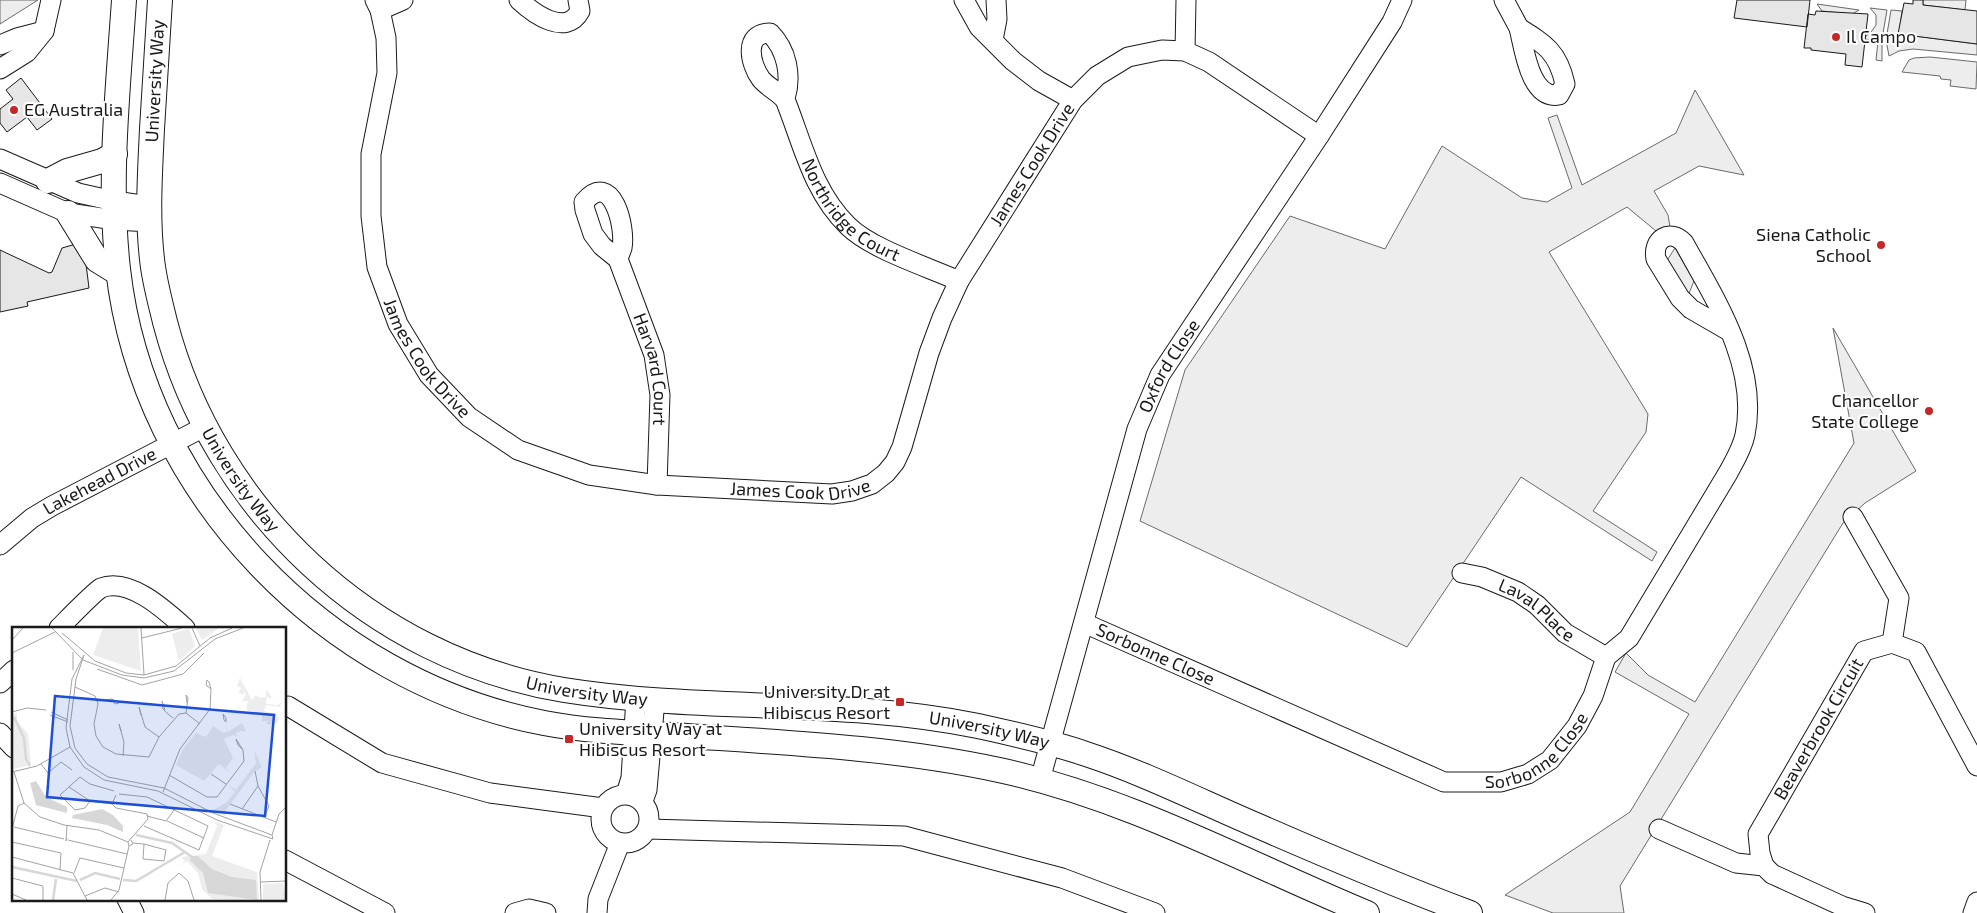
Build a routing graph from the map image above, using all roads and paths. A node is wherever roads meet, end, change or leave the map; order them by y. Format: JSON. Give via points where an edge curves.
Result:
{"nodes":[{"id":1,"x":51,"y":0,"type":"edge"},
{"id":2,"x":124,"y":0,"type":"edge"},
{"id":3,"x":160,"y":0,"type":"edge"},
{"id":4,"x":403,"y":0,"type":"edge"},
{"id":5,"x":519,"y":0,"type":"edge"},
{"id":6,"x":578,"y":0,"type":"edge"},
{"id":7,"x":964,"y":0,"type":"edge"},
{"id":8,"x":996,"y":0,"type":"edge"},
{"id":9,"x":1186,"y":0,"type":"edge"},
{"id":10,"x":1402,"y":0,"type":"edge"},
{"id":11,"x":1504,"y":0,"type":"edge"},
{"id":12,"x":377,"y":5,"type":"edge"},
{"id":13,"x":1519,"y":28,"type":"dead end"},
{"id":14,"x":44,"y":31,"type":"junction"},
{"id":15,"x":994,"y":40,"type":"junction"},
{"id":16,"x":0,"y":45,"type":"edge"},
{"id":17,"x":1185,"y":51,"type":"junction"},
{"id":18,"x":0,"y":69,"type":"edge"},
{"id":19,"x":785,"y":98,"type":"dead end"},
{"id":20,"x":1073,"y":100,"type":"junction"},
{"id":21,"x":1319,"y":136,"type":"junction"},
{"id":22,"x":115,"y":154,"type":"junction"},
{"id":23,"x":0,"y":159,"type":"edge"},
{"id":24,"x":48,"y":181,"type":"junction"},
{"id":25,"x":0,"y":183,"type":"edge"},
{"id":26,"x":115,"y":211,"type":"junction"},
{"id":27,"x":68,"y":213,"type":"junction"},
{"id":28,"x":149,"y":214,"type":"junction"},
{"id":29,"x":618,"y":259,"type":"dead end"},
{"id":30,"x":118,"y":273,"type":"junction"},
{"id":31,"x":960,"y":281,"type":"junction"},
{"id":32,"x":1729,"y":331,"type":"junction"},
{"id":33,"x":204,"y":427,"type":"junction"},
{"id":34,"x":172,"y":444,"type":"junction"},
{"id":35,"x":657,"y":485,"type":"junction"},
{"id":36,"x":1853,"y":517,"type":"dead end"},
{"id":37,"x":0,"y":546,"type":"edge"},
{"id":38,"x":1459,"y":572,"type":"dead end"},
{"id":39,"x":1084,"y":623,"type":"junction"},
{"id":40,"x":60,"y":627,"type":"edge"},
{"id":41,"x":184,"y":627,"type":"edge"},
{"id":42,"x":1892,"y":643,"type":"junction"},
{"id":43,"x":1606,"y":657,"type":"junction"},
{"id":44,"x":12,"y":672,"type":"edge"},
{"id":45,"x":0,"y":683,"type":"edge"},
{"id":46,"x":645,"y":699,"type":"junction"},
{"id":47,"x":286,"y":707,"type":"edge"},
{"id":48,"x":0,"y":733,"type":"edge"},
{"id":49,"x":643,"y":733,"type":"junction"},
{"id":50,"x":1052,"y":743,"type":"junction"},
{"id":51,"x":12,"y":746,"type":"edge"},
{"id":52,"x":1977,"y":766,"type":"edge"},
{"id":53,"x":1040,"y":780,"type":"junction"},
{"id":54,"x":626,"y":794,"type":"junction"},
{"id":55,"x":643,"y":801,"type":"junction"},
{"id":56,"x":603,"y":808,"type":"junction"},
{"id":57,"x":648,"y":829,"type":"junction"},
{"id":58,"x":1659,"y":829,"type":"dead end"},
{"id":59,"x":620,"y":843,"type":"junction"},
{"id":60,"x":286,"y":861,"type":"edge"},
{"id":61,"x":1764,"y":866,"type":"junction"},
{"id":62,"x":128,"y":900,"type":"edge"},
{"id":63,"x":1977,"y":902,"type":"edge"},
{"id":64,"x":134,"y":913,"type":"edge"},
{"id":65,"x":385,"y":913,"type":"edge"},
{"id":66,"x":515,"y":913,"type":"edge"},
{"id":67,"x":546,"y":913,"type":"edge"},
{"id":68,"x":597,"y":913,"type":"edge"},
{"id":69,"x":1155,"y":913,"type":"edge"},
{"id":70,"x":1367,"y":913,"type":"edge"},
{"id":71,"x":1470,"y":913,"type":"edge"},
{"id":72,"x":1865,"y":913,"type":"edge"},
{"id":73,"x":1973,"y":913,"type":"edge"}],
"edges":[{"from":1,"to":14,"type":"street"},
{"from":2,"to":22,"type":"main road","name":"University Way"},
{"from":3,"to":28,"type":"main road","name":"University Way"},
{"from":4,"to":12,"type":"street"},
{"from":5,"to":6,"type":"street","via":[[531,11],[562,23],[577,18],[580,11]]},
{"from":7,"to":15,"type":"street","via":[[979,26]]},
{"from":8,"to":15,"type":"street"},
{"from":9,"to":17,"type":"street"},
{"from":10,"to":21,"type":"street","name":"Oxford Close","via":[[1392,22]]},
{"from":11,"to":13,"type":"street"},
{"from":12,"to":35,"type":"street","name":"James Cook Drive","via":[[386,38],[387,73],[371,154],[371,216],[377,267],[398,324],[429,375],[469,417],[518,450],[589,475]]},
{"from":14,"to":16,"type":"street"},
{"from":14,"to":18,"type":"street","via":[[27,52]]},
{"from":15,"to":20,"type":"street","via":[[1013,61],[1039,81]]},
{"from":17,"to":20,"type":"street","name":"James Cook Drive","via":[[1162,50],[1128,57],[1097,76]]},
{"from":17,"to":21,"type":"street","name":"James Cook Drive","via":[[1209,62]]},
{"from":19,"to":31,"type":"street","name":"Northridge Court","via":[[814,177],[828,204],[849,227],[873,244]]},
{"from":20,"to":31,"type":"street","name":"James Cook Drive"},
{"from":21,"to":39,"type":"street","name":"Oxford Close","via":[[1160,375],[1137,429]]},
{"from":22,"to":24,"type":"main road"},
{"from":22,"to":26,"type":"main road","name":"University Way"},
{"from":23,"to":24,"type":"street"},
{"from":24,"to":26,"type":"street"},
{"from":25,"to":27,"type":"street"},
{"from":26,"to":27,"type":"street"},
{"from":26,"to":28,"type":"street"},
{"from":26,"to":30,"type":"main road","name":"University Way"},
{"from":27,"to":30,"type":"main road","via":[[97,260]]},
{"from":28,"to":33,"type":"main road","name":"University Way","via":[[152,260],[168,333]]},
{"from":29,"to":35,"type":"street","name":"Harvard Court","via":[[654,355],[658,376]]},
{"from":30,"to":34,"type":"main road","name":"University Way","via":[[145,384]]},
{"from":31,"to":35,"type":"street","name":"James Cook Drive","via":[[929,353],[902,447],[895,462],[872,484],[832,494]]},
{"from":32,"to":32,"type":"street","via":[[1691,309],[1680,298],[1656,259],[1656,245],[1660,239],[1673,236],[1684,243]]},
{"from":32,"to":43,"type":"street","via":[[1744,367],[1749,402],[1740,451],[1629,638]]},
{"from":33,"to":34,"type":"street","name":"Lakehead Drive"},
{"from":33,"to":46,"type":"main road","name":"University Way","via":[[244,490],[301,558],[374,615],[436,650],[505,676],[559,689]]},
{"from":34,"to":37,"type":"street","name":"Lakehead Drive","via":[[52,506],[32,518]]},
{"from":34,"to":49,"type":"main road","name":"University Way","via":[[196,485],[253,560],[310,613],[372,656],[458,698],[502,713],[553,724]]},
{"from":36,"to":42,"type":"street","via":[[1899,598]]},
{"from":38,"to":43,"type":"street","name":"Laval Place","via":[[1482,577],[1518,592],[1565,633]]},
{"from":39,"to":43,"type":"street","name":"Sorbonne Close","via":[[1444,782],[1501,782],[1528,774],[1550,760],[1577,726],[1593,696]]},
{"from":39,"to":50,"type":"street","name":"Oxford Close"},
{"from":40,"to":41,"type":"street","via":[[101,588],[123,586],[156,602]]},
{"from":42,"to":52,"type":"street","via":[[1916,652]]},
{"from":42,"to":61,"type":"street","name":"Beaverbrook Circuit","via":[[1864,651],[1758,834]]},
{"from":44,"to":45,"type":"street"},
{"from":46,"to":49,"type":"street"},
{"from":46,"to":50,"type":"main road","name":"University Way","via":[[893,714],[976,726]]},
{"from":47,"to":56,"type":"street","via":[[382,763],[490,793]]},
{"from":48,"to":51,"type":"street"},
{"from":49,"to":53,"type":"main road","name":"University Way","via":[[875,750],[964,763]]},
{"from":49,"to":54,"type":"street"},
{"from":49,"to":55,"type":"street","via":[[647,790]]},
{"from":50,"to":53,"type":"street","name":"Oxford Close"},
{"from":50,"to":71,"type":"main road","name":"University Way","via":[[1125,768],[1340,862]]},
{"from":53,"to":70,"type":"main road","name":"University Way","via":[[1158,820]]},
{"from":54,"to":55,"type":"street"},
{"from":54,"to":56,"type":"street","via":[[617,795]]},
{"from":55,"to":57,"type":"street","via":[[650,818]]},
{"from":56,"to":59,"type":"street","via":[[602,827]]},
{"from":57,"to":59,"type":"street","via":[[636,841]]},
{"from":57,"to":69,"type":"street","via":[[904,836],[1062,878]]},
{"from":58,"to":61,"type":"street","via":[[1736,863]]},
{"from":59,"to":68,"type":"street","via":[[598,899]]},
{"from":60,"to":65,"type":"street"},
{"from":61,"to":72,"type":"street","via":[[1772,874]]},
{"from":62,"to":64,"type":"street"},
{"from":63,"to":73,"type":"street"},
{"from":66,"to":67,"type":"street","via":[[528,910]]}]}
